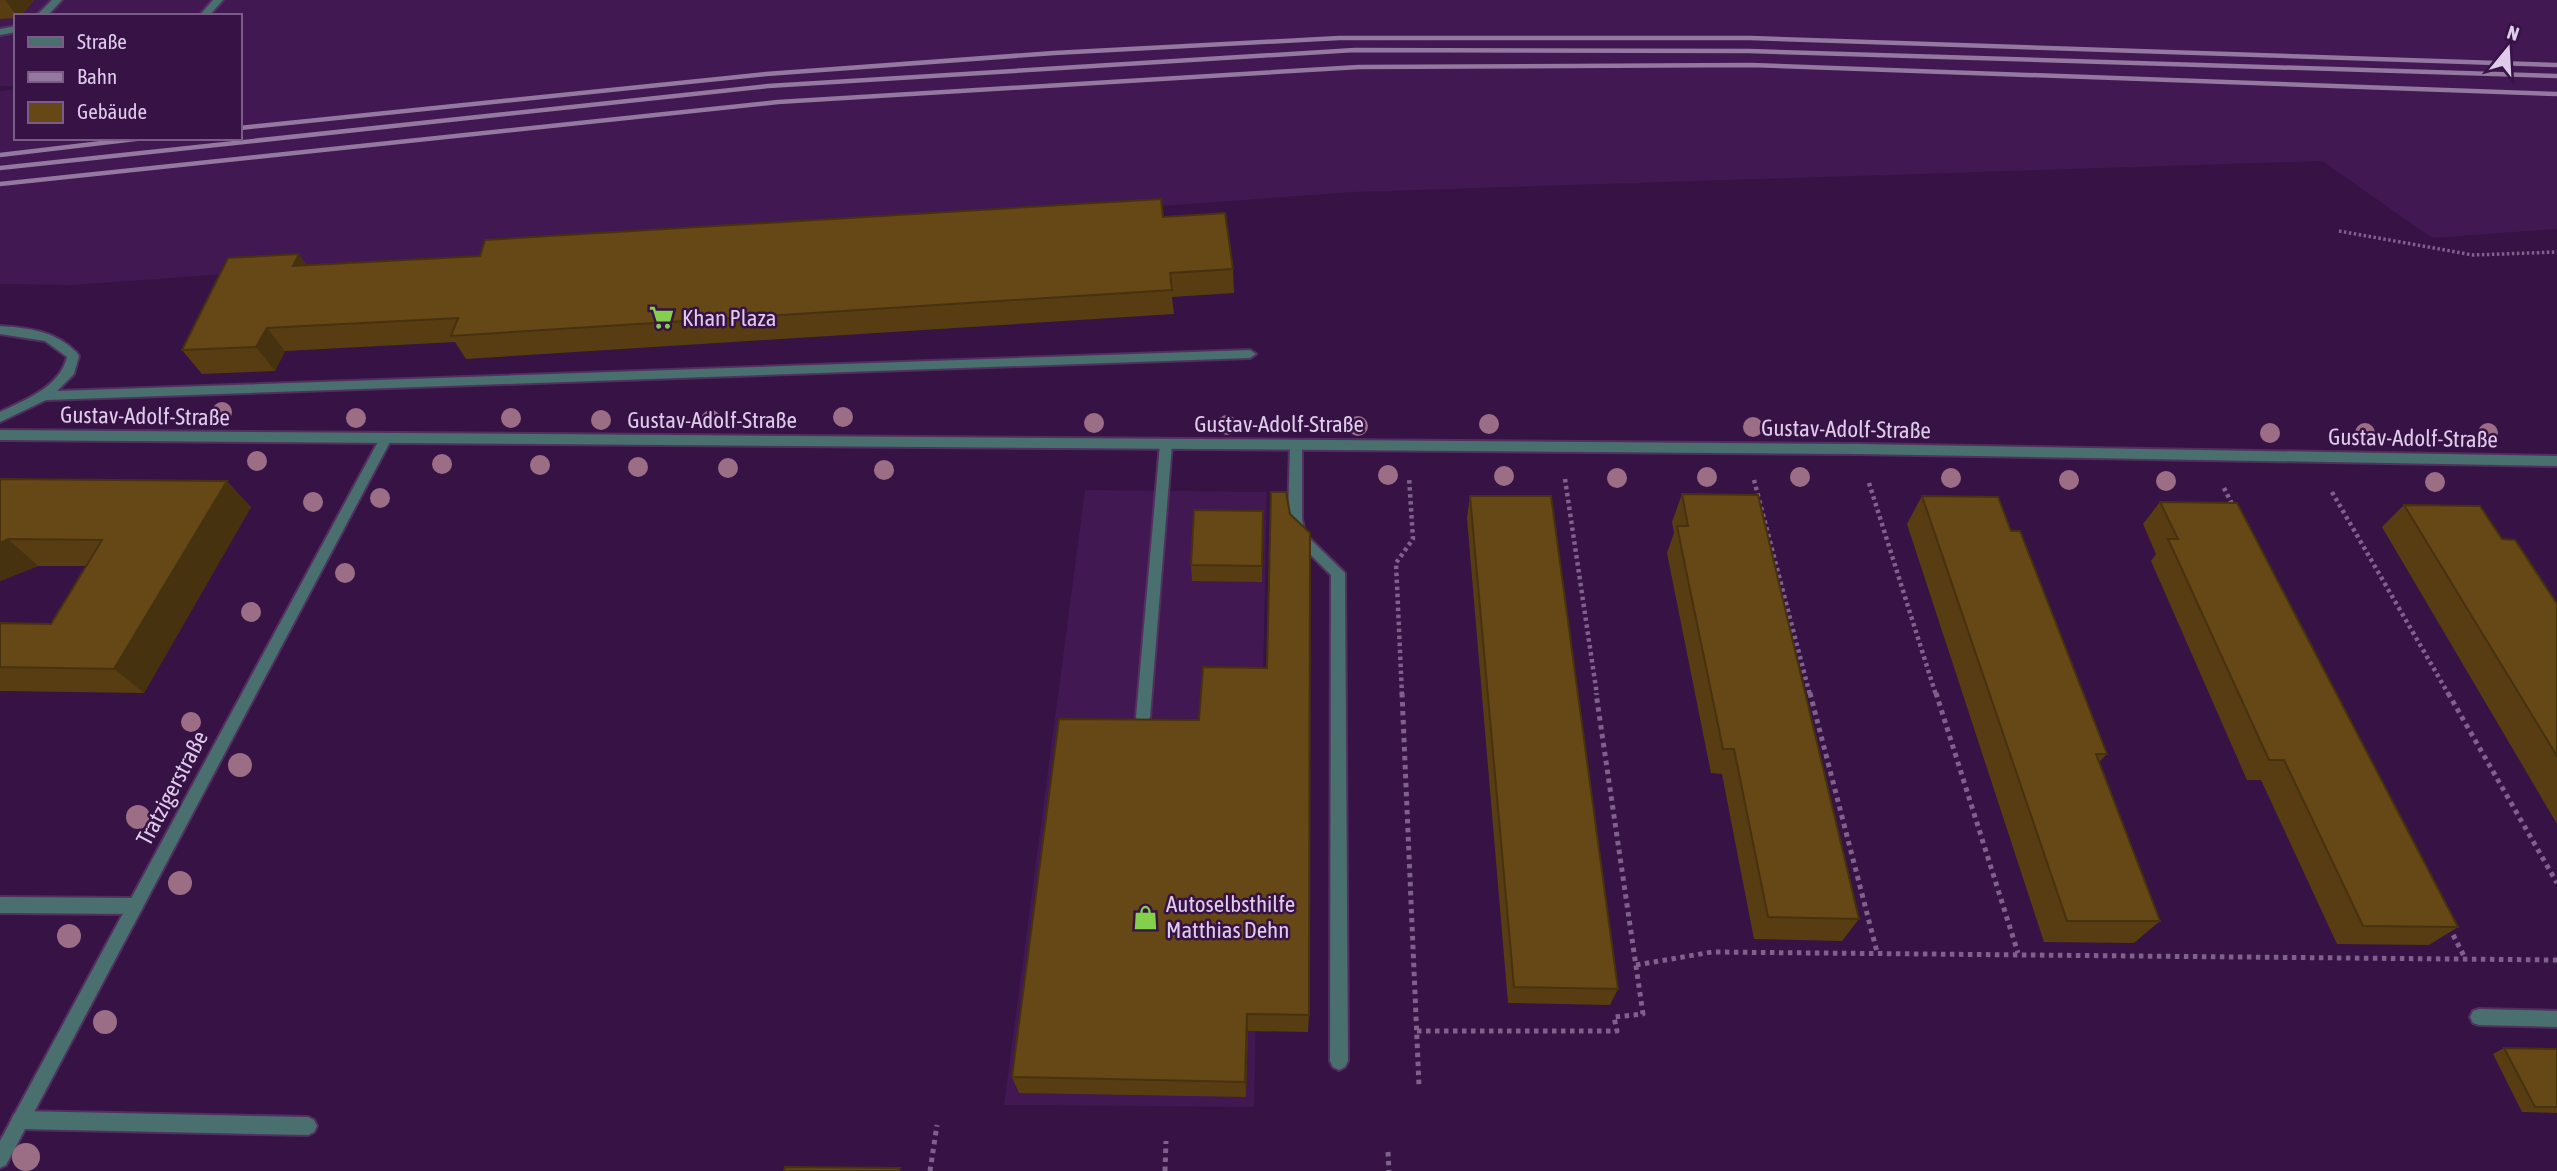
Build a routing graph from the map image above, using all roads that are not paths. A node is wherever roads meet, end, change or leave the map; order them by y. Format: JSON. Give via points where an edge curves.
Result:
{"nodes":[{"id":1,"x":57,"y":0,"type":"edge"},
{"id":2,"x":218,"y":0,"type":"edge"},
{"id":3,"x":43,"y":14,"type":"edge"},
{"id":4,"x":206,"y":14,"type":"edge"},
{"id":5,"x":0,"y":330,"type":"edge"},
{"id":6,"x":1250,"y":354,"type":"dead end"},
{"id":7,"x":44,"y":396,"type":"junction"},
{"id":8,"x":0,"y":417,"type":"edge"},
{"id":9,"x":0,"y":435,"type":"edge"},
{"id":10,"x":384,"y":440,"type":"junction"},
{"id":11,"x":1166,"y":444,"type":"junction"},
{"id":12,"x":1296,"y":445,"type":"junction"},
{"id":13,"x":2557,"y":461,"type":"edge"},
{"id":14,"x":1143,"y":717,"type":"edge"},
{"id":15,"x":0,"y":905,"type":"edge"},
{"id":16,"x":135,"y":906,"type":"junction"},
{"id":17,"x":2479,"y":1017,"type":"dead end"},
{"id":18,"x":2557,"y":1019,"type":"edge"},
{"id":19,"x":1339,"y":1061,"type":"dead end"},
{"id":20,"x":20,"y":1120,"type":"junction"},
{"id":21,"x":308,"y":1126,"type":"dead end"},
{"id":22,"x":0,"y":1158,"type":"edge"}],
"edges":[{"from":1,"to":3,"type":"street"},
{"from":2,"to":4,"type":"street"},
{"from":5,"to":7,"type":"street","via":[[29,332],[62,343],[73,356],[70,371]]},
{"from":6,"to":7,"type":"street"},
{"from":7,"to":8,"type":"street"},
{"from":9,"to":10,"type":"street","name":"Gustav-Adolf-Straße"},
{"from":10,"to":11,"type":"street","name":"Gustav-Adolf-Straße"},
{"from":10,"to":16,"type":"street","name":"Tratzigerstraße"},
{"from":11,"to":12,"type":"street","name":"Gustav-Adolf-Straße"},
{"from":11,"to":14,"type":"street"},
{"from":12,"to":13,"type":"street","name":"Gustav-Adolf-Straße"},
{"from":12,"to":19,"type":"street","via":[[1299,536],[1338,573]]},
{"from":15,"to":16,"type":"street"},
{"from":16,"to":20,"type":"street","name":"Tratzigerstraße"},
{"from":17,"to":18,"type":"street"},
{"from":20,"to":21,"type":"street"},
{"from":20,"to":22,"type":"street","name":"Tratzigerstraße"}]}
